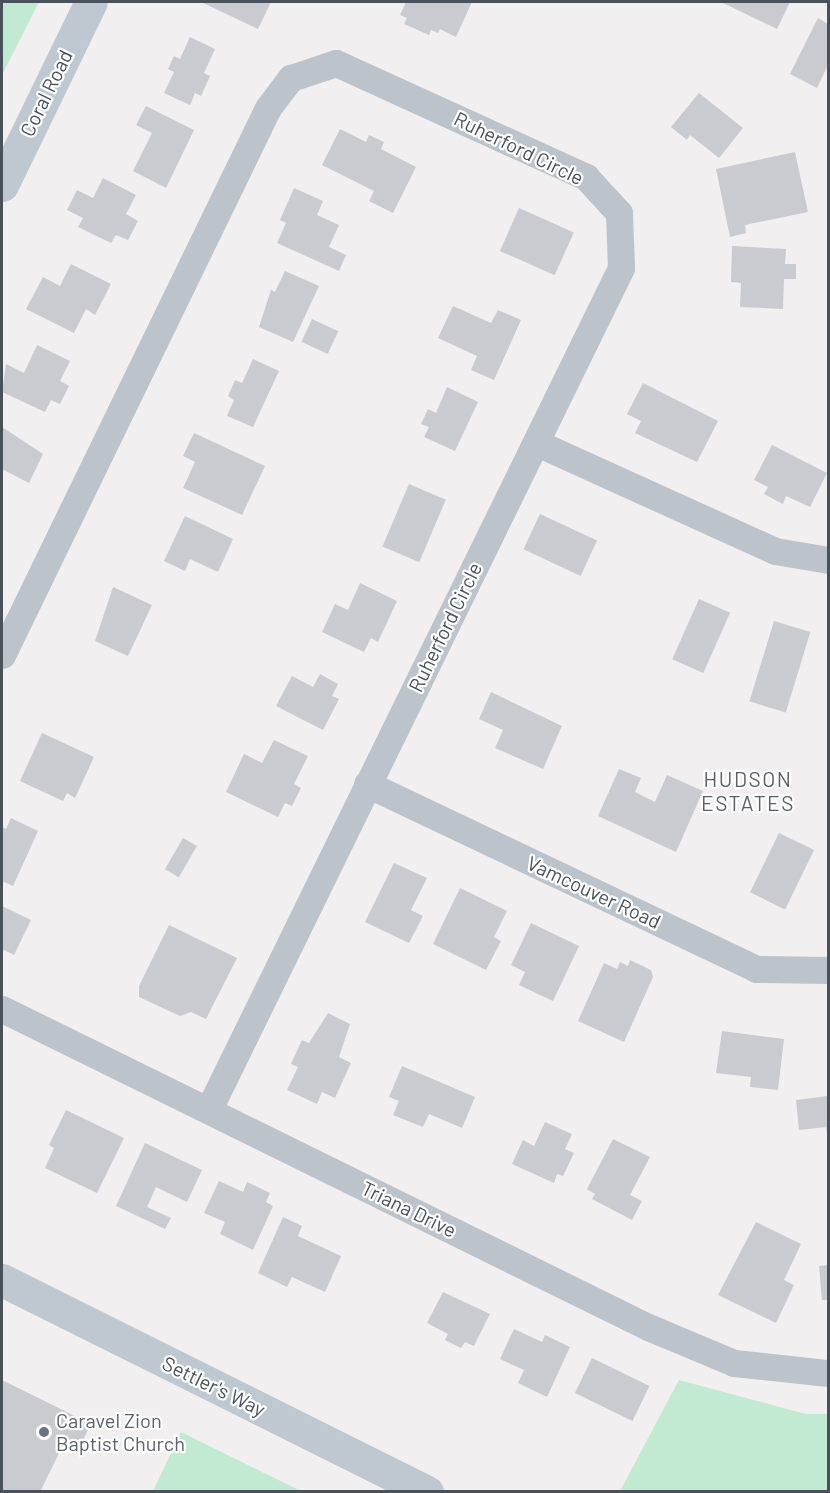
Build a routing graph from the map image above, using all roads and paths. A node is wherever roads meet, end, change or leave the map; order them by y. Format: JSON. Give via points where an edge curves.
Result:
{"nodes":[{"id":1,"x":91,"y":2,"type":"edge"},
{"id":2,"x":2,"y":185,"type":"edge"},
{"id":3,"x":537,"y":443,"type":"junction"},
{"id":4,"x":828,"y":560,"type":"edge"},
{"id":5,"x":2,"y":656,"type":"edge"},
{"id":6,"x":367,"y":784,"type":"junction"},
{"id":7,"x":828,"y":970,"type":"edge"},
{"id":8,"x":2,"y":1009,"type":"edge"},
{"id":9,"x":209,"y":1109,"type":"junction"},
{"id":10,"x":2,"y":1280,"type":"edge"},
{"id":11,"x":828,"y":1373,"type":"edge"},
{"id":12,"x":427,"y":1491,"type":"edge"}],
"edges":[{"from":1,"to":2,"type":"main road","name":"Coral Road"},
{"from":3,"to":4,"type":"street","via":[[775,551]]},
{"from":3,"to":5,"type":"street","name":"Ruherford Circle","via":[[621,268],[619,213],[586,177],[488,132],[336,63],[307,71],[291,78],[268,108]]},
{"from":3,"to":6,"type":"street","name":"Ruherford Circle"},
{"from":6,"to":7,"type":"street","name":"Vamcouver Road","via":[[756,969]]},
{"from":6,"to":9,"type":"street","name":"Ruherford Circle"},
{"from":8,"to":9,"type":"street","name":"Triana Drive"},
{"from":9,"to":11,"type":"street","name":"Triana Drive","via":[[648,1327],[734,1363]]},
{"from":10,"to":12,"type":"main road","name":"Settler's Way"}]}
